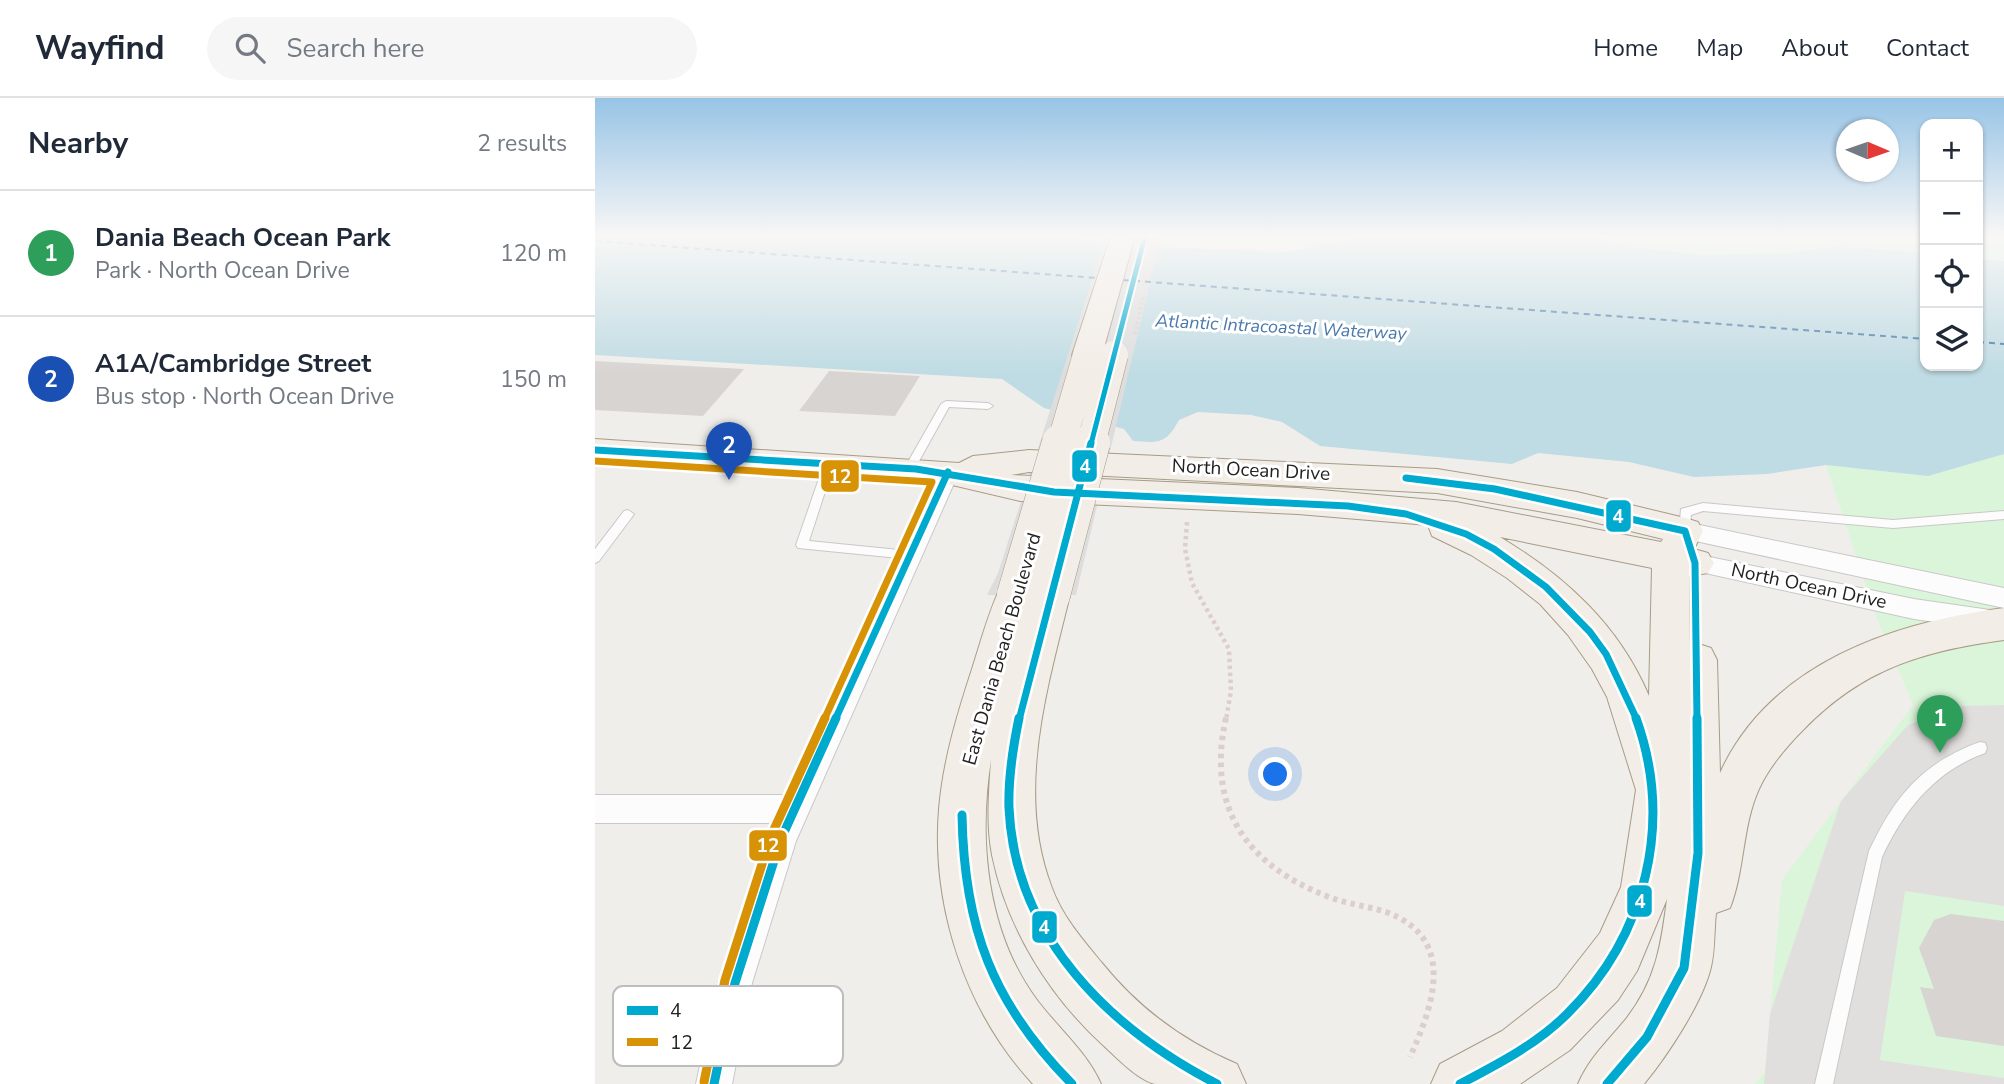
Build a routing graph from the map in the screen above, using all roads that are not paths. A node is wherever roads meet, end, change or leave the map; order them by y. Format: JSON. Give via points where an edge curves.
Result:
{"nodes":[{"id":1,"x":1111,"y":282,"type":"edge"},
{"id":2,"x":1131,"y":282,"type":"edge"},
{"id":3,"x":988,"y":406,"type":"dead end"},
{"id":4,"x":595,"y":450,"type":"edge"},
{"id":5,"x":829,"y":464,"type":"junction"},
{"id":6,"x":909,"y":469,"type":"junction"},
{"id":7,"x":948,"y":472,"type":"junction"},
{"id":8,"x":1376,"y":508,"type":"junction"},
{"id":9,"x":628,"y":514,"type":"dead end"},
{"id":10,"x":2004,"y":515,"type":"edge"},
{"id":11,"x":1684,"y":550,"type":"junction"},
{"id":12,"x":909,"y":555,"type":"junction"},
{"id":13,"x":595,"y":558,"type":"edge"},
{"id":14,"x":1033,"y":595,"type":"junction"},
{"id":15,"x":2004,"y":598,"type":"edge"},
{"id":16,"x":2004,"y":623,"type":"edge"},
{"id":17,"x":1980,"y":748,"type":"dead end"},
{"id":18,"x":595,"y":809,"type":"edge"},
{"id":19,"x":793,"y":809,"type":"junction"},
{"id":20,"x":1655,"y":813,"type":"junction"},
{"id":21,"x":1684,"y":968,"type":"junction"},
{"id":22,"x":734,"y":986,"type":"edge"},
{"id":23,"x":718,"y":1066,"type":"edge"},
{"id":24,"x":714,"y":1084,"type":"edge"},
{"id":25,"x":1072,"y":1084,"type":"edge"},
{"id":26,"x":1216,"y":1084,"type":"edge"},
{"id":27,"x":1460,"y":1084,"type":"edge"},
{"id":28,"x":1607,"y":1084,"type":"edge"},
{"id":29,"x":1824,"y":1084,"type":"edge"}],
"edges":[{"from":1,"to":14,"type":"main road","name":"East Dania Beach Boulevard","bridge":true},
{"from":2,"to":14,"type":"main road","name":"East Dania Beach Boulevard","bridge":true},
{"from":3,"to":6,"type":"lane","via":[[946,404]]},
{"from":4,"to":5,"type":"main road","name":"North Ocean Drive"},
{"from":5,"to":6,"type":"main road","name":"North Ocean Drive"},
{"from":5,"to":12,"type":"lane","via":[[802,545]]},
{"from":6,"to":7,"type":"main road","name":"North Ocean Drive"},
{"from":7,"to":8,"type":"main road","name":"North Ocean Drive","via":[[1020,488]]},
{"from":7,"to":11,"type":"main road","name":"North Ocean Drive","via":[[1029,461],[1416,478],[1495,489]]},
{"from":7,"to":12,"type":"street"},
{"from":8,"to":11,"type":"main road","name":"North Ocean Drive","via":[[1485,519]]},
{"from":8,"to":20,"type":"main road","via":[[1421,519],[1487,545],[1525,568],[1576,614],[1617,670],[1637,713],[1649,757]]},
{"from":9,"to":13,"type":"lane"},
{"from":10,"to":11,"type":"lane","via":[[1893,524],[1703,507],[1685,512]]},
{"from":11,"to":15,"type":"street","name":"North Ocean Drive"},
{"from":11,"to":16,"type":"street","name":"North Ocean Drive","via":[[1924,611]]},
{"from":11,"to":20,"type":"main road"},
{"from":11,"to":21,"type":"main road","via":[[1697,853]]},
{"from":12,"to":19,"type":"street"},
{"from":14,"to":25,"type":"main road","name":"East Dania Beach Boulevard","via":[[968,762],[961,835],[963,867],[978,937],[1009,1011],[1033,1045]]},
{"from":14,"to":26,"type":"main road","name":"East Dania Beach Boulevard","via":[[1009,783],[1010,819],[1024,886],[1059,955],[1111,1016],[1140,1042]]},
{"from":16,"to":21,"type":"main road","via":[[1946,631],[1891,647],[1843,670],[1800,703],[1762,745],[1735,792],[1716,878]]},
{"from":17,"to":29,"type":"lane","via":[[1954,758],[1924,782],[1883,835],[1874,856]]},
{"from":18,"to":19,"type":"street"},
{"from":19,"to":22,"type":"street"},
{"from":20,"to":27,"type":"main road","via":[[1646,888],[1613,962],[1587,996],[1529,1047]]},
{"from":21,"to":28,"type":"main road","via":[[1647,1037]]},
{"from":23,"to":24,"type":"street"}]}
